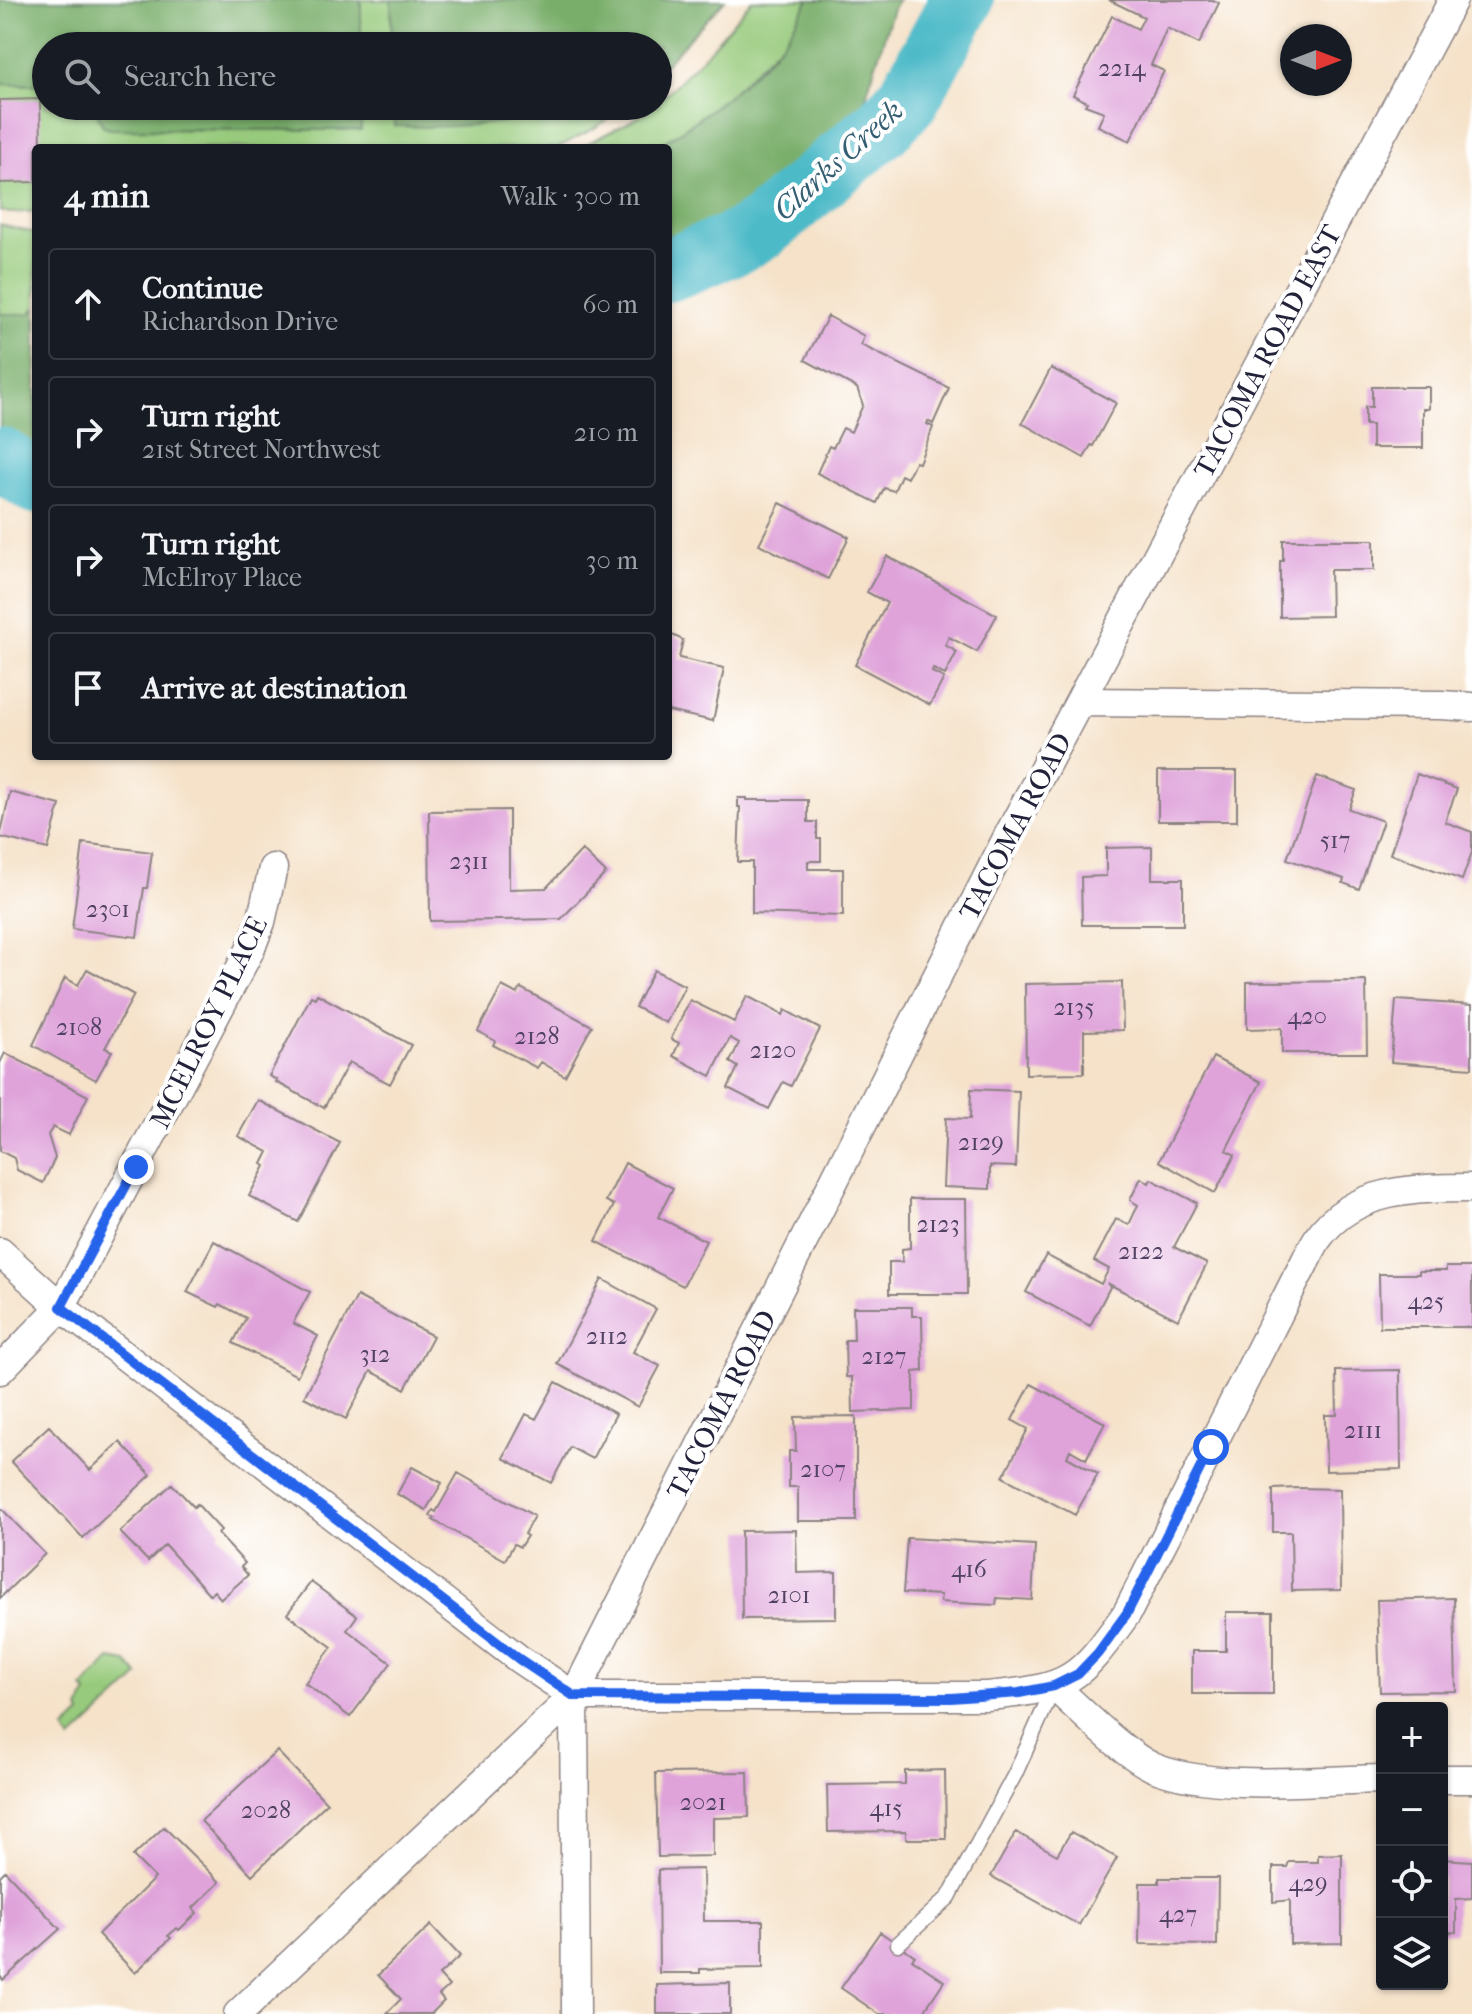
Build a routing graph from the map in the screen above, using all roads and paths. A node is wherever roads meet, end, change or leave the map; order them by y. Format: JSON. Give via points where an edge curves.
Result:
{"nodes":[{"id":1,"x":1453,"y":0,"type":"edge"},
{"id":2,"x":1081,"y":702,"type":"junction"},
{"id":3,"x":1472,"y":707,"type":"edge"},
{"id":4,"x":273,"y":868,"type":"dead end"},
{"id":5,"x":1472,"y":1188,"type":"edge"},
{"id":6,"x":0,"y":1252,"type":"edge"},
{"id":7,"x":61,"y":1307,"type":"junction"},
{"id":8,"x":0,"y":1370,"type":"edge"},
{"id":9,"x":1054,"y":1686,"type":"junction"},
{"id":10,"x":574,"y":1696,"type":"junction"},
{"id":11,"x":1376,"y":1779,"type":"edge"},
{"id":12,"x":1448,"y":1779,"type":"edge"},
{"id":13,"x":1472,"y":1779,"type":"edge"},
{"id":14,"x":898,"y":1944,"type":"dead end"},
{"id":15,"x":238,"y":2014,"type":"edge"},
{"id":16,"x":576,"y":2014,"type":"edge"}],
"edges":[{"from":1,"to":2,"type":"street","name":"TACOMA ROAD EAST"},
{"from":2,"to":3,"type":"street"},
{"from":2,"to":10,"type":"street","name":"TACOMA ROAD","via":[[1001,849]]},
{"from":4,"to":7,"type":"street","name":"MCELROY PLACE","via":[[250,950]]},
{"from":5,"to":9,"type":"street","via":[[1393,1192],[1363,1201],[1318,1238],[1127,1613],[1078,1674]]},
{"from":6,"to":7,"type":"street"},
{"from":7,"to":8,"type":"street","name":"MCELROY PLACE"},
{"from":7,"to":10,"type":"street"},
{"from":9,"to":10,"type":"street","via":[[951,1698]]},
{"from":9,"to":11,"type":"street","via":[[1152,1767],[1195,1780]]},
{"from":9,"to":14,"type":"lane","via":[[1015,1774],[949,1897]]},
{"from":10,"to":15,"type":"street","name":"TACOMA ROAD"},
{"from":10,"to":16,"type":"street"},
{"from":12,"to":13,"type":"street"}]}
